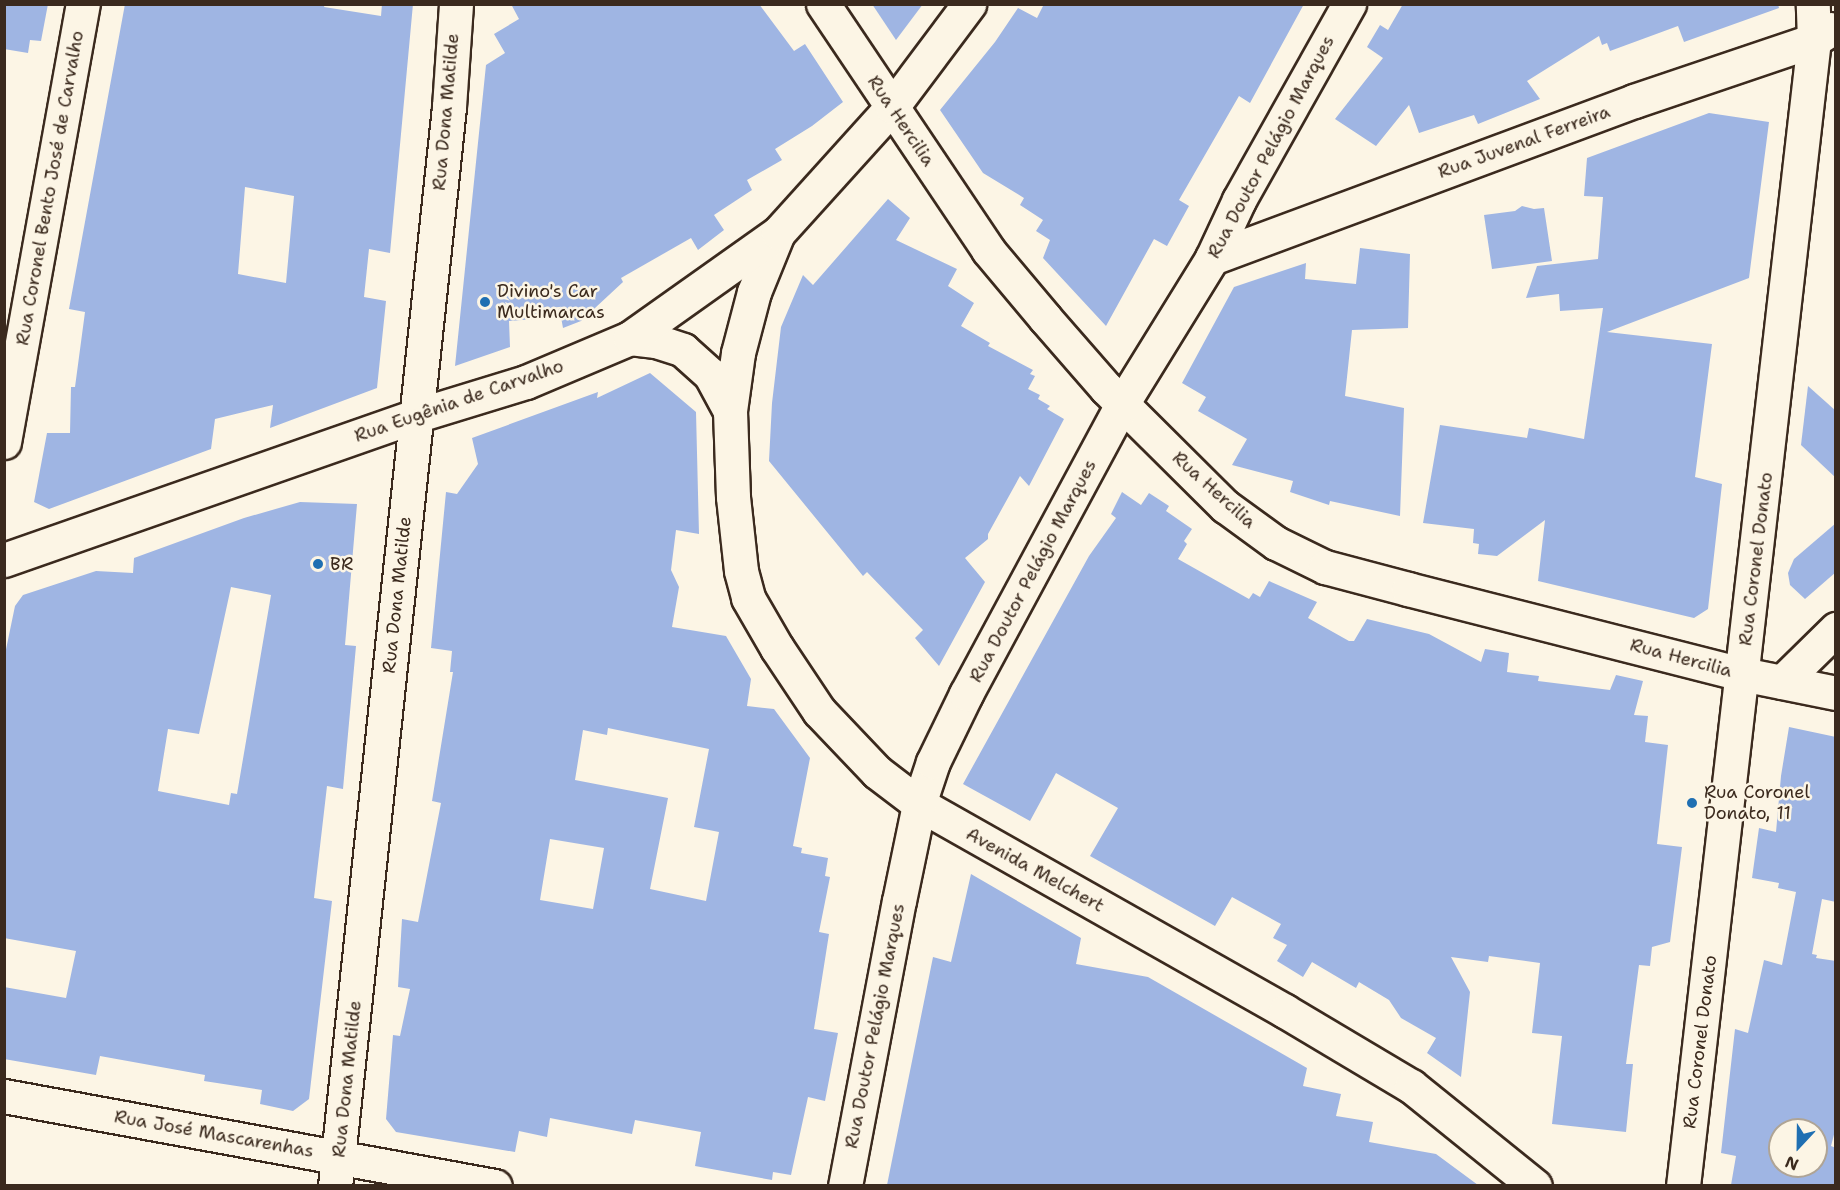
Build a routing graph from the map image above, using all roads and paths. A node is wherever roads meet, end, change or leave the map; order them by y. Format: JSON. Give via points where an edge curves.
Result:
{"nodes":[{"id":1,"x":83,"y":4,"type":"edge"},
{"id":2,"x":456,"y":4,"type":"edge"},
{"id":3,"x":823,"y":4,"type":"edge"},
{"id":4,"x":969,"y":4,"type":"edge"},
{"id":5,"x":1349,"y":4,"type":"edge"},
{"id":6,"x":1813,"y":4,"type":"edge"},
{"id":7,"x":1825,"y":33,"type":"edge"},
{"id":8,"x":892,"y":107,"type":"junction"},
{"id":9,"x":778,"y":233,"type":"junction"},
{"id":10,"x":1212,"y":258,"type":"junction"},
{"id":11,"x":630,"y":338,"type":"junction"},
{"id":12,"x":1122,"y":405,"type":"junction"},
{"id":13,"x":730,"y":411,"type":"junction"},
{"id":14,"x":414,"y":416,"type":"junction"},
{"id":15,"x":4,"y":442,"type":"edge"},
{"id":16,"x":4,"y":560,"type":"edge"},
{"id":17,"x":1836,"y":629,"type":"edge"},
{"id":18,"x":1742,"y":674,"type":"junction"},
{"id":19,"x":1782,"y":682,"type":"junction"},
{"id":20,"x":1836,"y":693,"type":"edge"},
{"id":21,"x":919,"y":804,"type":"junction"},
{"id":22,"x":4,"y":1096,"type":"edge"},
{"id":23,"x":337,"y":1171,"type":"edge"},
{"id":24,"x":495,"y":1185,"type":"edge"},
{"id":25,"x":845,"y":1185,"type":"edge"},
{"id":26,"x":1535,"y":1185,"type":"edge"},
{"id":27,"x":1683,"y":1185,"type":"edge"}],
"edges":[{"from":1,"to":15,"type":"street","name":"Rua Coronel Bento José de Carvalho"},
{"from":2,"to":14,"type":"street","name":"Rua Dona Matilde"},
{"from":3,"to":8,"type":"street","name":"Rua Hercilia"},
{"from":4,"to":8,"type":"street","name":"Rua Eugênia de Carvalho"},
{"from":5,"to":10,"type":"street","name":"Rua Doutor Pelágio Marques","via":[[1239,201]]},
{"from":6,"to":7,"type":"street","name":"Rua Coronel Donato"},
{"from":7,"to":10,"type":"street","name":"Rua Juvenal Ferreira"},
{"from":7,"to":18,"type":"street","name":"Rua Coronel Donato"},
{"from":8,"to":9,"type":"street","name":"Rua Eugênia de Carvalho"},
{"from":8,"to":12,"type":"street","name":"Rua Hercilia","via":[[988,250]]},
{"from":9,"to":11,"type":"street","name":"Rua Eugênia de Carvalho"},
{"from":9,"to":13,"type":"street","name":"Avenida Melchert","via":[[754,292],[738,353]]},
{"from":10,"to":12,"type":"street","name":"Rua Doutor Pelágio Marques"},
{"from":11,"to":13,"type":"street","name":"Avenida Melchert","via":[[683,350],[710,374]]},
{"from":11,"to":14,"type":"street","name":"Rua Eugênia de Carvalho","via":[[526,382]]},
{"from":12,"to":18,"type":"street","name":"Rua Hercilia","via":[[1225,506],[1276,543],[1325,567]]},
{"from":12,"to":21,"type":"street","name":"Rua Doutor Pelágio Marques","via":[[966,694],[933,762]]},
{"from":13,"to":21,"type":"street","name":"Avenida Melchert","via":[[733,497],[748,598],[819,711],[878,772]]},
{"from":14,"to":16,"type":"street","name":"Rua Eugênia de Carvalho"},
{"from":14,"to":23,"type":"street","name":"Rua Dona Matilde"},
{"from":17,"to":19,"type":"street"},
{"from":18,"to":19,"type":"street","name":"Rua Hercilia"},
{"from":18,"to":27,"type":"street","name":"Rua Coronel Donato"},
{"from":19,"to":20,"type":"street","name":"Rua Hercilia"},
{"from":21,"to":25,"type":"street","name":"Rua Doutor Pelágio Marques"},
{"from":21,"to":26,"type":"street","name":"Avenida Melchert","via":[[1411,1086]]},
{"from":22,"to":23,"type":"street","name":"Rua José Mascarenhas"},
{"from":23,"to":24,"type":"street","name":"Rua José Mascarenhas"}]}
